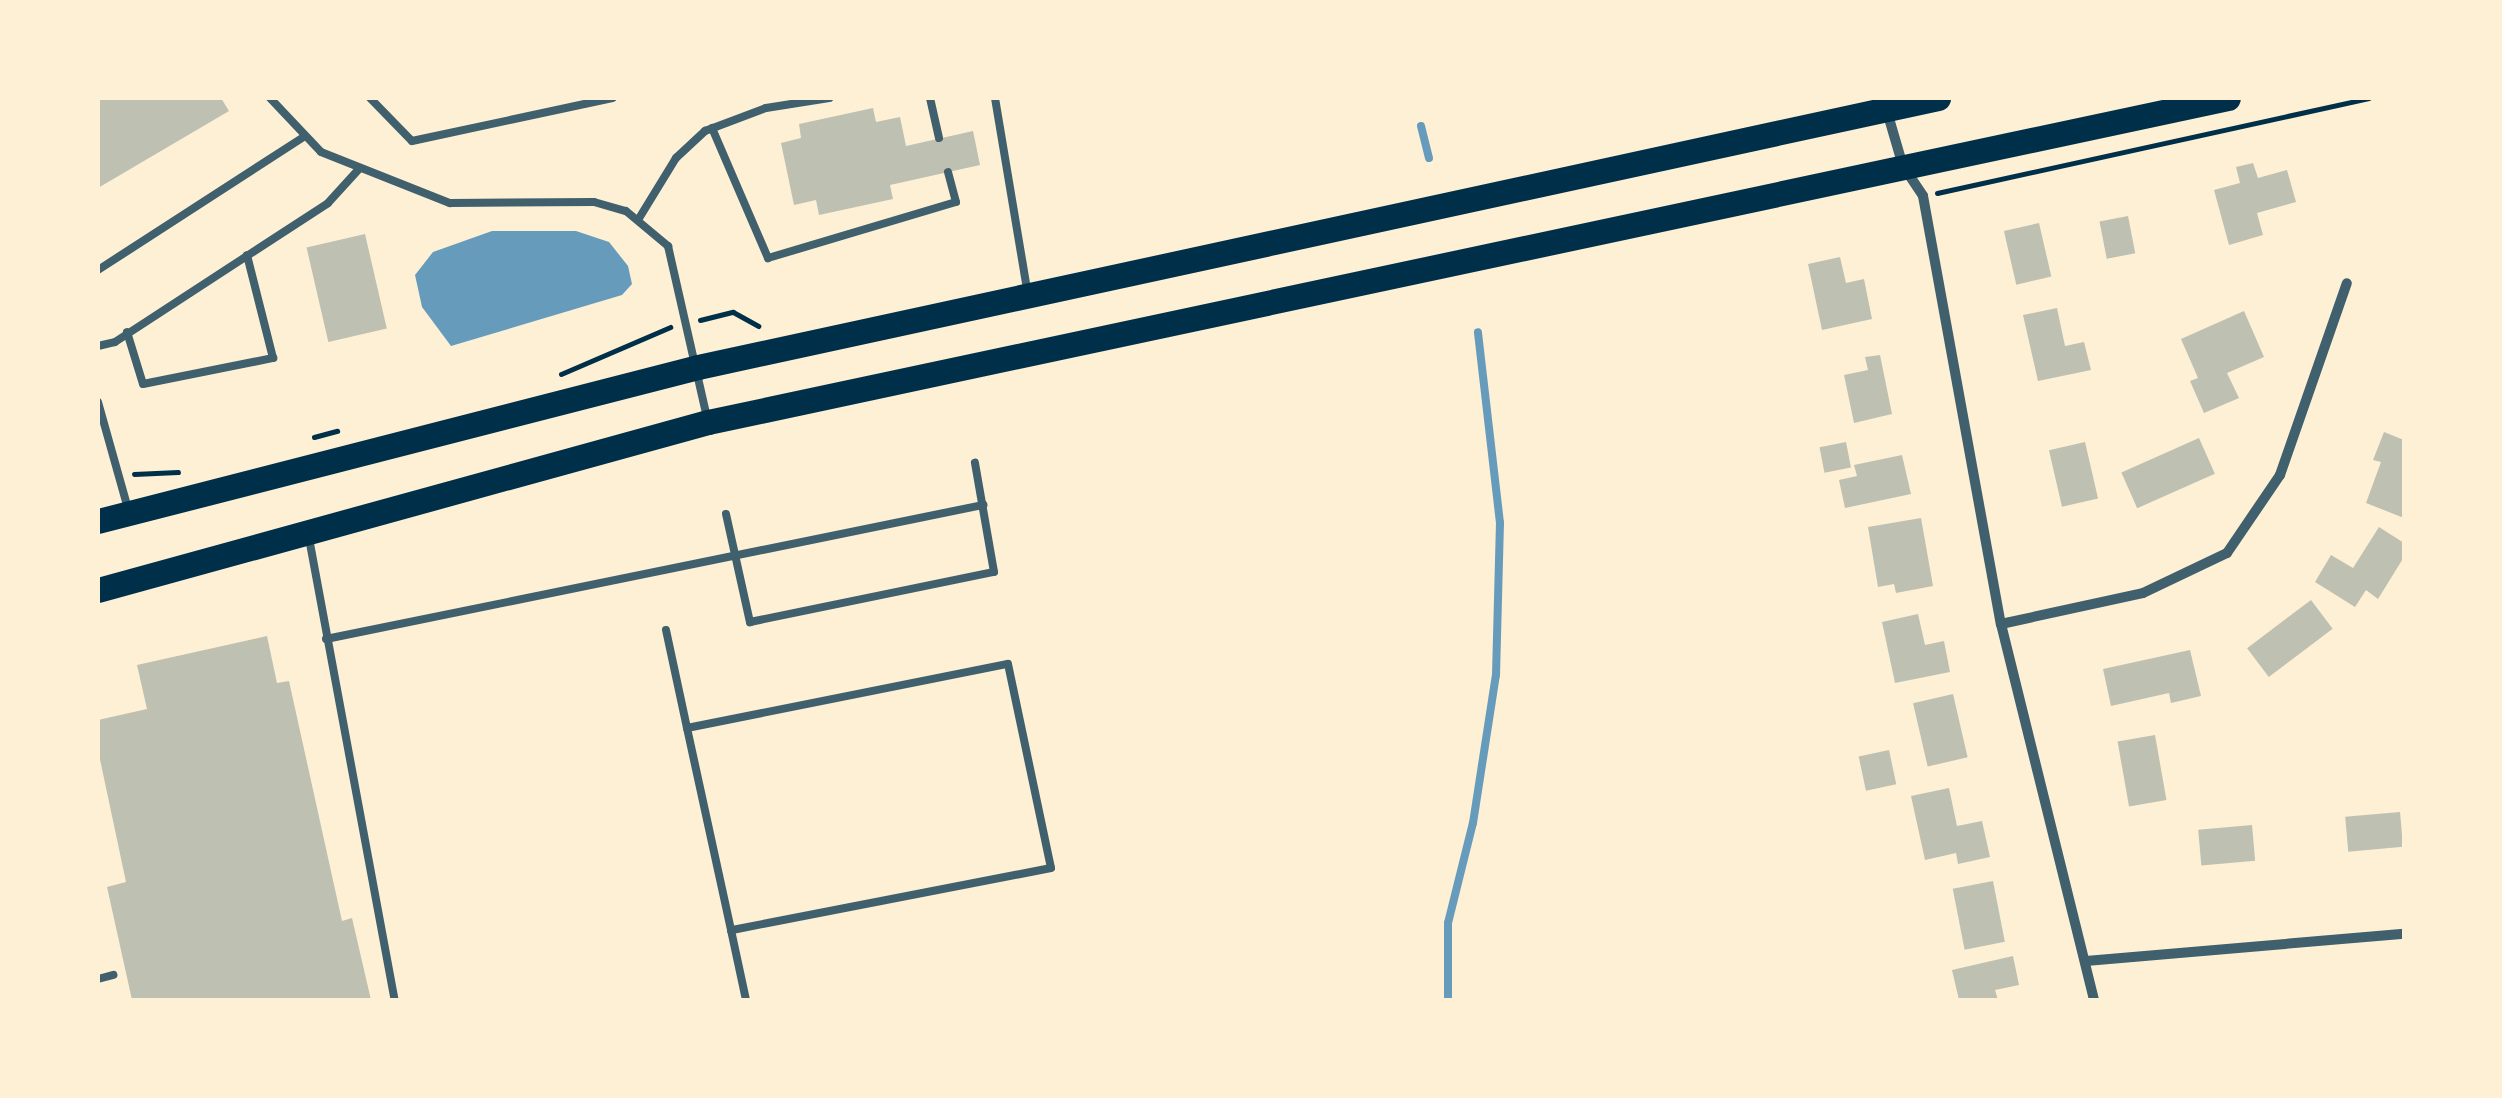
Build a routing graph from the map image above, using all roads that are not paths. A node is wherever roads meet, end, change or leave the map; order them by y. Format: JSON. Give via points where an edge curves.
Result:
{"nodes":[{"id":1,"x":270,"y":98,"type":"edge"},
{"id":2,"x":370,"y":98,"type":"edge"},
{"id":3,"x":612,"y":98,"type":"edge"},
{"id":4,"x":829,"y":98,"type":"edge"},
{"id":5,"x":930,"y":98,"type":"edge"},
{"id":6,"x":995,"y":98,"type":"edge"},
{"id":7,"x":1938,"y":98,"type":"edge"},
{"id":8,"x":2228,"y":98,"type":"edge"},
{"id":9,"x":1884,"y":103,"type":"edge"},
{"id":10,"x":712,"y":128,"type":"junction"},
{"id":11,"x":302,"y":138,"type":"junction"},
{"id":12,"x":939,"y":138,"type":"dead end"},
{"id":13,"x":1903,"y":166,"type":"junction"},
{"id":14,"x":358,"y":170,"type":"junction"},
{"id":15,"x":948,"y":172,"type":"dead end"},
{"id":16,"x":638,"y":220,"type":"junction"},
{"id":17,"x":246,"y":255,"type":"junction"},
{"id":18,"x":98,"y":270,"type":"edge"},
{"id":19,"x":2347,"y":283,"type":"dead end"},
{"id":20,"x":1027,"y":294,"type":"junction"},
{"id":21,"x":127,"y":332,"type":"junction"},
{"id":22,"x":98,"y":346,"type":"edge"},
{"id":23,"x":698,"y":367,"type":"junction"},
{"id":24,"x":98,"y":402,"type":"edge"},
{"id":25,"x":708,"y":422,"type":"junction"},
{"id":26,"x":101,"y":432,"type":"edge"},
{"id":27,"x":975,"y":463,"type":"dead end"},
{"id":28,"x":983,"y":505,"type":"junction"},
{"id":29,"x":130,"y":514,"type":"junction"},
{"id":30,"x":726,"y":514,"type":"dead end"},
{"id":31,"x":98,"y":521,"type":"edge"},
{"id":32,"x":307,"y":532,"type":"junction"},
{"id":33,"x":737,"y":558,"type":"junction"},
{"id":34,"x":98,"y":590,"type":"edge"},
{"id":35,"x":2001,"y":624,"type":"junction"},
{"id":36,"x":666,"y":630,"type":"dead end"},
{"id":37,"x":326,"y":639,"type":"junction"},
{"id":38,"x":687,"y":728,"type":"junction"},
{"id":39,"x":732,"y":930,"type":"junction"},
{"id":40,"x":2404,"y":934,"type":"edge"},
{"id":41,"x":2086,"y":961,"type":"junction"},
{"id":42,"x":113,"y":975,"type":"dead end"},
{"id":43,"x":98,"y":979,"type":"edge"},
{"id":44,"x":395,"y":1000,"type":"edge"},
{"id":45,"x":746,"y":1000,"type":"edge"},
{"id":46,"x":2094,"y":1000,"type":"edge"}],
"edges":[{"from":1,"to":11,"type":"lane"},
{"from":2,"to":3,"type":"lane","via":[[412,141]]},
{"from":4,"to":10,"type":"lane","via":[[766,108]]},
{"from":5,"to":12,"type":"lane"},
{"from":6,"to":20,"type":"lane"},
{"from":7,"to":9,"type":"main road"},
{"from":8,"to":13,"type":"main road"},
{"from":9,"to":13,"type":"street"},
{"from":9,"to":20,"type":"main road"},
{"from":10,"to":15,"type":"lane","via":[[768,258],[956,202]]},
{"from":10,"to":16,"type":"lane","via":[[676,158]]},
{"from":11,"to":14,"type":"lane"},
{"from":11,"to":18,"type":"lane"},
{"from":13,"to":25,"type":"main road"},
{"from":13,"to":35,"type":"street","via":[[1923,196]]},
{"from":14,"to":16,"type":"lane","via":[[450,203],[594,202]]},
{"from":14,"to":17,"type":"lane","via":[[328,204]]},
{"from":16,"to":23,"type":"lane","via":[[668,246]]},
{"from":17,"to":21,"type":"lane"},
{"from":17,"to":21,"type":"lane","via":[[273,358],[143,384]]},
{"from":19,"to":35,"type":"street","via":[[2280,476],[2227,553],[2143,593]]},
{"from":20,"to":23,"type":"main road"},
{"from":21,"to":22,"type":"lane"},
{"from":23,"to":25,"type":"lane"},
{"from":23,"to":29,"type":"main road"},
{"from":24,"to":26,"type":"lane"},
{"from":25,"to":32,"type":"main road"},
{"from":26,"to":29,"type":"lane"},
{"from":27,"to":28,"type":"lane"},
{"from":28,"to":33,"type":"lane"},
{"from":28,"to":33,"type":"lane","via":[[994,572],[750,622]]},
{"from":29,"to":31,"type":"main road"},
{"from":30,"to":33,"type":"lane"},
{"from":32,"to":34,"type":"main road"},
{"from":32,"to":37,"type":"lane"},
{"from":33,"to":37,"type":"lane"},
{"from":35,"to":41,"type":"street"},
{"from":36,"to":38,"type":"lane"},
{"from":37,"to":44,"type":"lane"},
{"from":38,"to":39,"type":"lane"},
{"from":38,"to":39,"type":"lane","via":[[1008,664],[1051,868]]},
{"from":39,"to":45,"type":"lane"},
{"from":40,"to":41,"type":"street"},
{"from":41,"to":46,"type":"street"},
{"from":42,"to":43,"type":"lane"}]}
